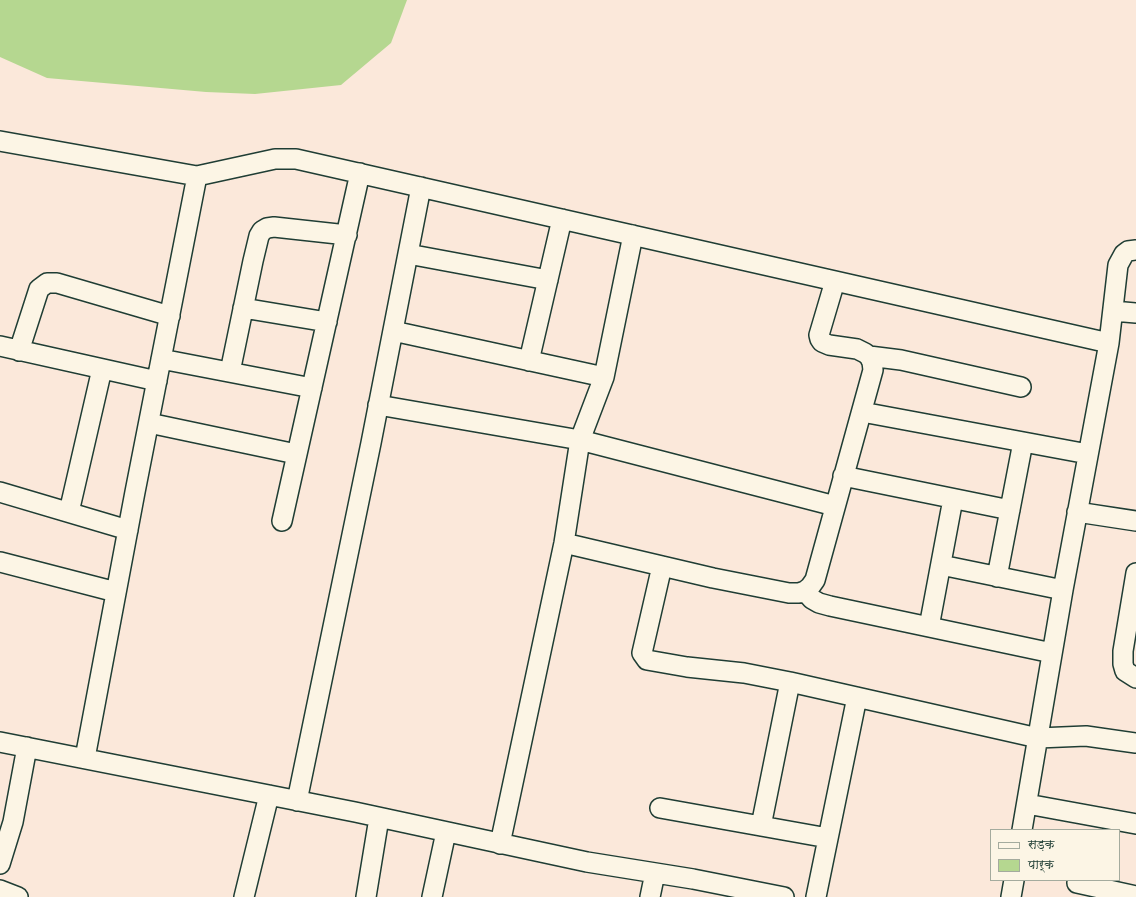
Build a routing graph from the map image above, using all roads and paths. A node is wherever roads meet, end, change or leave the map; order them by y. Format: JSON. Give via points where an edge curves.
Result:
{"nodes":[{"id":1,"x":0,"y":141,"type":"edge"},
{"id":2,"x":360,"y":174,"type":"junction"},
{"id":3,"x":197,"y":176,"type":"junction"},
{"id":4,"x":421,"y":187,"type":"junction"},
{"id":5,"x":562,"y":219,"type":"junction"},
{"id":6,"x":347,"y":235,"type":"junction"},
{"id":7,"x":633,"y":235,"type":"junction"},
{"id":8,"x":1136,"y":250,"type":"edge"},
{"id":9,"x":408,"y":254,"type":"junction"},
{"id":10,"x":548,"y":280,"type":"junction"},
{"id":11,"x":835,"y":281,"type":"junction"},
{"id":12,"x":243,"y":308,"type":"junction"},
{"id":13,"x":1113,"y":311,"type":"junction"},
{"id":14,"x":1136,"y":313,"type":"edge"},
{"id":15,"x":170,"y":316,"type":"junction"},
{"id":16,"x":327,"y":322,"type":"junction"},
{"id":17,"x":393,"y":331,"type":"junction"},
{"id":18,"x":1109,"y":343,"type":"junction"},
{"id":19,"x":0,"y":346,"type":"edge"},
{"id":20,"x":19,"y":351,"type":"junction"},
{"id":21,"x":869,"y":356,"type":"junction"},
{"id":22,"x":161,"y":359,"type":"junction"},
{"id":23,"x":529,"y":361,"type":"junction"},
{"id":24,"x":102,"y":369,"type":"junction"},
{"id":25,"x":230,"y":372,"type":"junction"},
{"id":26,"x":604,"y":377,"type":"junction"},
{"id":27,"x":157,"y":381,"type":"junction"},
{"id":28,"x":1021,"y":387,"type":"dead end"},
{"id":29,"x":312,"y":388,"type":"junction"},
{"id":30,"x":378,"y":405,"type":"junction"},
{"id":31,"x":862,"y":412,"type":"junction"},
{"id":32,"x":149,"y":423,"type":"junction"},
{"id":33,"x":580,"y":440,"type":"junction"},
{"id":34,"x":1023,"y":442,"type":"junction"},
{"id":35,"x":296,"y":454,"type":"junction"},
{"id":36,"x":1088,"y":454,"type":"junction"},
{"id":37,"x":844,"y":476,"type":"junction"},
{"id":38,"x":0,"y":492,"type":"edge"},
{"id":39,"x":953,"y":499,"type":"junction"},
{"id":40,"x":835,"y":506,"type":"junction"},
{"id":41,"x":1010,"y":510,"type":"junction"},
{"id":42,"x":68,"y":512,"type":"junction"},
{"id":43,"x":1077,"y":512,"type":"junction"},
{"id":44,"x":282,"y":521,"type":"dead end"},
{"id":45,"x":1136,"y":521,"type":"edge"},
{"id":46,"x":128,"y":530,"type":"junction"},
{"id":47,"x":564,"y":543,"type":"junction"},
{"id":48,"x":0,"y":562,"type":"edge"},
{"id":49,"x":941,"y":565,"type":"junction"},
{"id":50,"x":662,"y":566,"type":"junction"},
{"id":51,"x":997,"y":577,"type":"junction"},
{"id":52,"x":1135,"y":583,"type":"edge"},
{"id":53,"x":1063,"y":590,"type":"junction"},
{"id":54,"x":805,"y":591,"type":"junction"},
{"id":55,"x":116,"y":592,"type":"junction"},
{"id":56,"x":929,"y":627,"type":"junction"},
{"id":57,"x":1052,"y":653,"type":"junction"},
{"id":58,"x":1136,"y":678,"type":"edge"},
{"id":59,"x":790,"y":682,"type":"junction"},
{"id":60,"x":857,"y":697,"type":"junction"},
{"id":61,"x":1038,"y":738,"type":"junction"},
{"id":62,"x":0,"y":742,"type":"edge"},
{"id":63,"x":1136,"y":743,"type":"edge"},
{"id":64,"x":27,"y":747,"type":"junction"},
{"id":65,"x":85,"y":758,"type":"junction"},
{"id":66,"x":270,"y":795,"type":"junction"},
{"id":67,"x":297,"y":801,"type":"junction"},
{"id":68,"x":1027,"y":804,"type":"junction"},
{"id":69,"x":660,"y":808,"type":"dead end"},
{"id":70,"x":379,"y":818,"type":"junction"},
{"id":71,"x":1088,"y":823,"type":"edge"},
{"id":72,"x":1136,"y":824,"type":"edge"},
{"id":73,"x":761,"y":826,"type":"junction"},
{"id":74,"x":1022,"y":829,"type":"edge"},
{"id":75,"x":446,"y":832,"type":"junction"},
{"id":76,"x":828,"y":838,"type":"junction"},
{"id":77,"x":500,"y":844,"type":"junction"},
{"id":78,"x":0,"y":864,"type":"edge"},
{"id":79,"x":655,"y":873,"type":"junction"},
{"id":80,"x":1014,"y":881,"type":"edge"},
{"id":81,"x":1076,"y":887,"type":"edge"},
{"id":82,"x":739,"y":893,"type":"edge"},
{"id":83,"x":1136,"y":896,"type":"edge"},
{"id":84,"x":244,"y":897,"type":"edge"},
{"id":85,"x":366,"y":897,"type":"edge"},
{"id":86,"x":432,"y":897,"type":"edge"},
{"id":87,"x":650,"y":897,"type":"edge"},
{"id":88,"x":784,"y":897,"type":"edge"},
{"id":89,"x":816,"y":897,"type":"edge"},
{"id":90,"x":1011,"y":897,"type":"edge"}],
"edges":[{"from":1,"to":3,"type":"street"},
{"from":2,"to":3,"type":"street","via":[[296,159],[275,159]]},
{"from":2,"to":4,"type":"street"},
{"from":2,"to":6,"type":"street"},
{"from":3,"to":15,"type":"street"},
{"from":4,"to":5,"type":"street"},
{"from":4,"to":9,"type":"street"},
{"from":5,"to":7,"type":"street"},
{"from":5,"to":10,"type":"street"},
{"from":6,"to":12,"type":"street","via":[[274,227],[262,231]]},
{"from":6,"to":16,"type":"street"},
{"from":7,"to":11,"type":"street"},
{"from":7,"to":26,"type":"street"},
{"from":8,"to":13,"type":"street","via":[[1124,254],[1118,265]]},
{"from":9,"to":10,"type":"street"},
{"from":9,"to":17,"type":"street"},
{"from":10,"to":23,"type":"street"},
{"from":11,"to":18,"type":"street"},
{"from":11,"to":21,"type":"street","via":[[820,339],[829,345],[857,349]]},
{"from":12,"to":16,"type":"street"},
{"from":12,"to":25,"type":"street"},
{"from":13,"to":14,"type":"street"},
{"from":13,"to":18,"type":"street"},
{"from":15,"to":20,"type":"street","via":[[57,283],[47,283],[39,289]]},
{"from":15,"to":22,"type":"street"},
{"from":16,"to":29,"type":"street"},
{"from":17,"to":23,"type":"street"},
{"from":17,"to":30,"type":"street"},
{"from":18,"to":36,"type":"street"},
{"from":19,"to":20,"type":"street"},
{"from":20,"to":24,"type":"street"},
{"from":21,"to":28,"type":"street","via":[[901,360]]},
{"from":21,"to":31,"type":"street","via":[[873,370]]},
{"from":22,"to":25,"type":"street"},
{"from":22,"to":27,"type":"street"},
{"from":23,"to":26,"type":"street"},
{"from":24,"to":27,"type":"street"},
{"from":24,"to":42,"type":"street"},
{"from":25,"to":29,"type":"street"},
{"from":26,"to":33,"type":"street"},
{"from":27,"to":32,"type":"street"},
{"from":29,"to":35,"type":"street"},
{"from":30,"to":33,"type":"street"},
{"from":30,"to":67,"type":"street"},
{"from":31,"to":34,"type":"street"},
{"from":31,"to":37,"type":"street"},
{"from":32,"to":35,"type":"street"},
{"from":32,"to":46,"type":"street"},
{"from":33,"to":40,"type":"street"},
{"from":33,"to":47,"type":"street"},
{"from":34,"to":36,"type":"street"},
{"from":34,"to":41,"type":"street"},
{"from":35,"to":44,"type":"street"},
{"from":36,"to":43,"type":"street"},
{"from":37,"to":39,"type":"street"},
{"from":37,"to":40,"type":"street"},
{"from":38,"to":42,"type":"street"},
{"from":39,"to":41,"type":"street"},
{"from":39,"to":49,"type":"street"},
{"from":40,"to":54,"type":"street","via":[[815,580]]},
{"from":41,"to":51,"type":"street"},
{"from":42,"to":46,"type":"street"},
{"from":43,"to":45,"type":"street"},
{"from":43,"to":53,"type":"street"},
{"from":46,"to":55,"type":"street"},
{"from":47,"to":50,"type":"street"},
{"from":47,"to":77,"type":"street"},
{"from":48,"to":55,"type":"street"},
{"from":49,"to":51,"type":"street"},
{"from":49,"to":56,"type":"street"},
{"from":50,"to":54,"type":"street","via":[[789,593]]},
{"from":50,"to":59,"type":"street","via":[[642,653],[647,660]]},
{"from":51,"to":53,"type":"street"},
{"from":52,"to":58,"type":"street","via":[[1123,650],[1123,664],[1125,671]]},
{"from":53,"to":57,"type":"street"},
{"from":54,"to":56,"type":"street","via":[[819,603]]},
{"from":55,"to":65,"type":"street"},
{"from":56,"to":57,"type":"street"},
{"from":57,"to":61,"type":"street"},
{"from":59,"to":60,"type":"street"},
{"from":59,"to":73,"type":"street"},
{"from":60,"to":61,"type":"street"},
{"from":60,"to":76,"type":"street"},
{"from":61,"to":63,"type":"street","via":[[1086,736]]},
{"from":61,"to":68,"type":"street"},
{"from":62,"to":64,"type":"street"},
{"from":64,"to":65,"type":"street"},
{"from":64,"to":78,"type":"street","via":[[13,822]]},
{"from":65,"to":66,"type":"street"},
{"from":66,"to":67,"type":"street"},
{"from":66,"to":84,"type":"street"},
{"from":67,"to":70,"type":"street"},
{"from":68,"to":71,"type":"street"},
{"from":68,"to":74,"type":"street"},
{"from":69,"to":73,"type":"street"},
{"from":70,"to":75,"type":"street"},
{"from":70,"to":85,"type":"street"},
{"from":71,"to":72,"type":"street"},
{"from":73,"to":76,"type":"street"},
{"from":75,"to":77,"type":"street"},
{"from":75,"to":86,"type":"street"},
{"from":76,"to":89,"type":"street"},
{"from":77,"to":79,"type":"street"},
{"from":79,"to":82,"type":"street","via":[[693,879]]},
{"from":79,"to":87,"type":"street"},
{"from":80,"to":90,"type":"street"},
{"from":81,"to":83,"type":"street"},
{"from":82,"to":88,"type":"street"}]}
